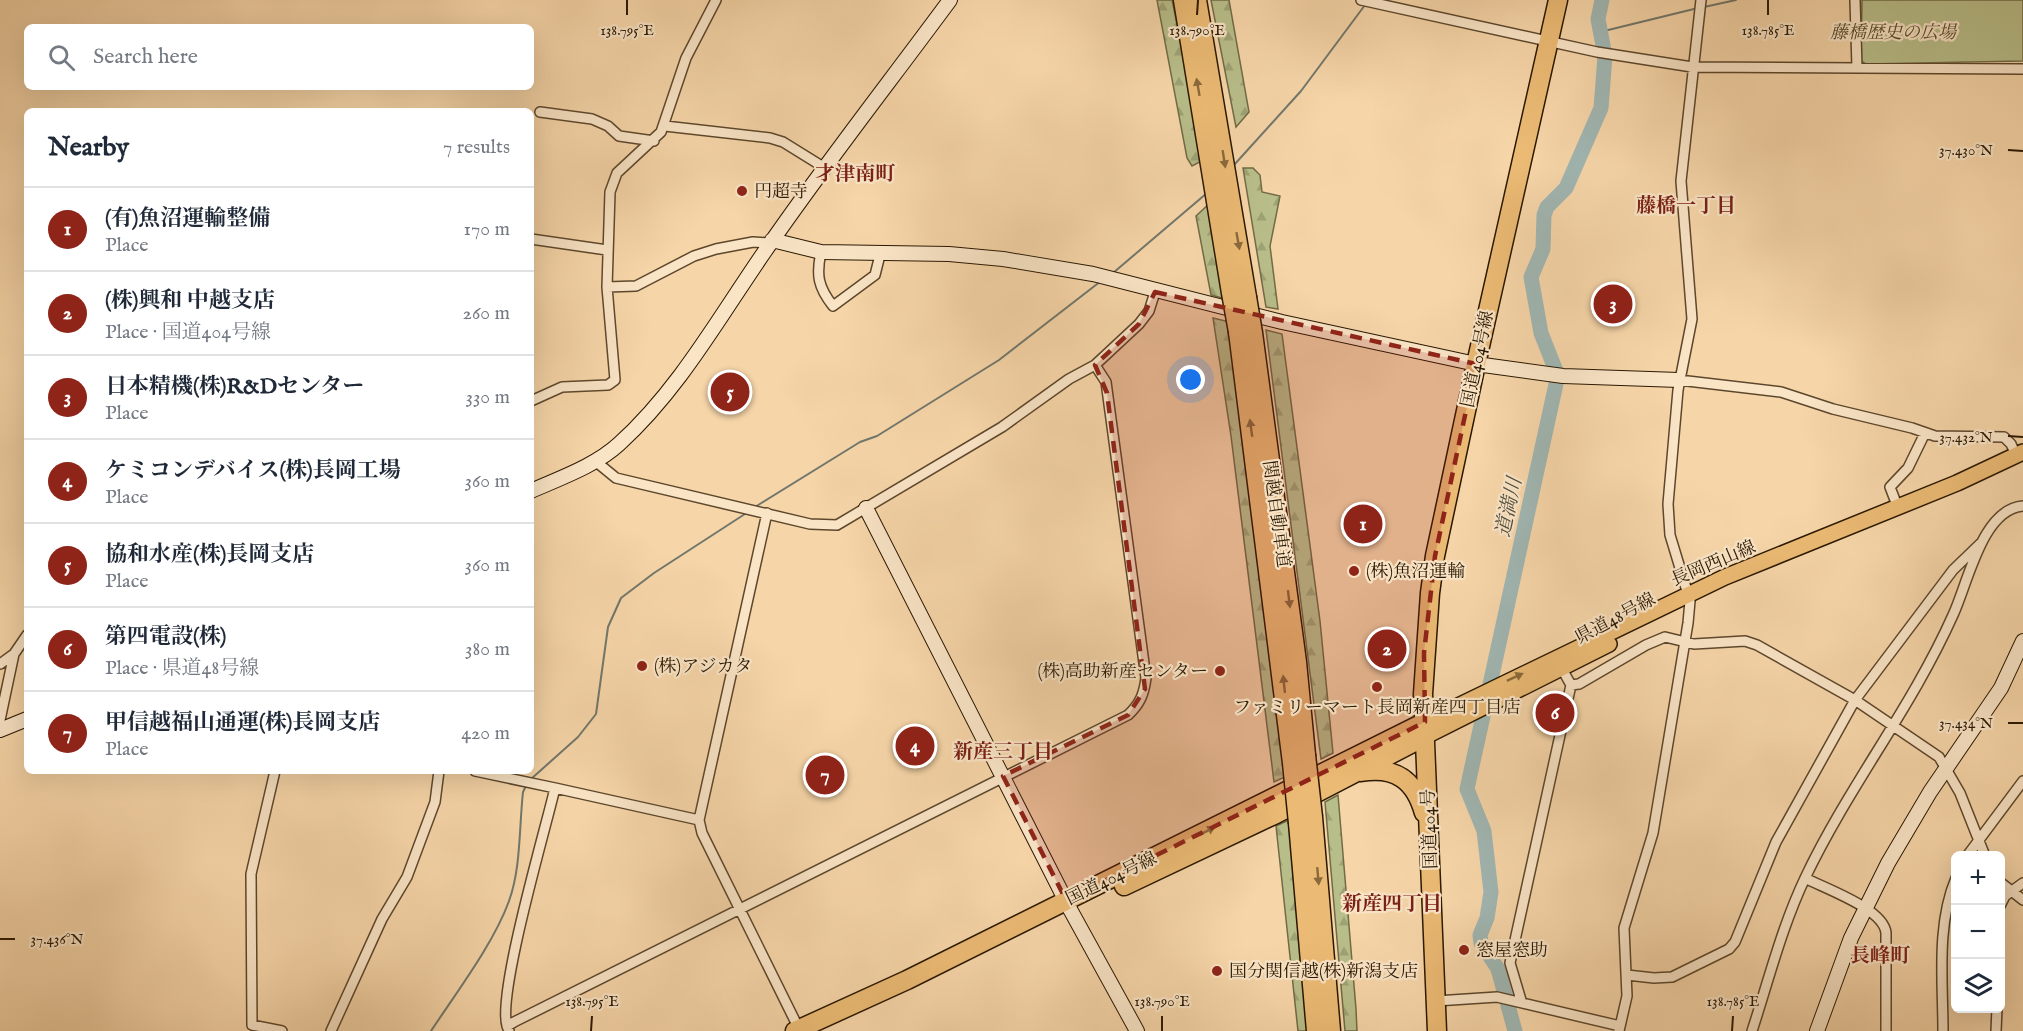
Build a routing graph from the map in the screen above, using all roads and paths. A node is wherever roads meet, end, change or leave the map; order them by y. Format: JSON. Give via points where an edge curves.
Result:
{"nodes":[{"id":1,"x":716,"y":0,"type":"edge"},
{"id":2,"x":950,"y":0,"type":"edge"},
{"id":3,"x":1361,"y":0,"type":"edge"},
{"id":4,"x":1558,"y":0,"type":"edge"},
{"id":5,"x":1701,"y":0,"type":"edge"},
{"id":6,"x":1856,"y":0,"type":"edge"},
{"id":7,"x":1190,"y":2,"type":"edge"},
{"id":8,"x":1549,"y":42,"type":"junction"},
{"id":9,"x":1692,"y":67,"type":"junction"},
{"id":10,"x":1857,"y":68,"type":"junction"},
{"id":11,"x":2023,"y":69,"type":"edge"},
{"id":12,"x":540,"y":112,"type":"dead end"},
{"id":13,"x":665,"y":126,"type":"junction"},
{"id":14,"x":654,"y":141,"type":"junction"},
{"id":15,"x":825,"y":168,"type":"junction"},
{"id":16,"x":534,"y":239,"type":"edge"},
{"id":17,"x":771,"y":242,"type":"junction"},
{"id":18,"x":607,"y":250,"type":"junction"},
{"id":19,"x":821,"y":252,"type":"junction"},
{"id":20,"x":880,"y":255,"type":"junction"},
{"id":21,"x":607,"y":287,"type":"junction"},
{"id":22,"x":1155,"y":292,"type":"junction"},
{"id":23,"x":1476,"y":364,"type":"junction"},
{"id":24,"x":1095,"y":365,"type":"junction"},
{"id":25,"x":1679,"y":381,"type":"junction"},
{"id":26,"x":534,"y":400,"type":"edge"},
{"id":27,"x":1925,"y":433,"type":"junction"},
{"id":28,"x":2019,"y":454,"type":"edge"},
{"id":29,"x":594,"y":460,"type":"junction"},
{"id":30,"x":1957,"y":483,"type":"junction"},
{"id":31,"x":534,"y":489,"type":"edge"},
{"id":32,"x":2023,"y":506,"type":"edge"},
{"id":33,"x":866,"y":508,"type":"junction"},
{"id":34,"x":1898,"y":508,"type":"junction"},
{"id":35,"x":767,"y":513,"type":"junction"},
{"id":36,"x":1982,"y":542,"type":"junction"},
{"id":37,"x":1689,"y":597,"type":"junction"},
{"id":38,"x":24,"y":639,"type":"edge"},
{"id":39,"x":2023,"y":641,"type":"edge"},
{"id":40,"x":1686,"y":642,"type":"junction"},
{"id":41,"x":14,"y":654,"type":"junction"},
{"id":42,"x":0,"y":664,"type":"edge"},
{"id":43,"x":1562,"y":669,"type":"junction"},
{"id":44,"x":1571,"y":685,"type":"junction"},
{"id":45,"x":1854,"y":700,"type":"junction"},
{"id":46,"x":0,"y":720,"type":"edge"},
{"id":47,"x":24,"y":720,"type":"edge"},
{"id":48,"x":1893,"y":725,"type":"junction"},
{"id":49,"x":1426,"y":729,"type":"junction"},
{"id":50,"x":0,"y":730,"type":"edge"},
{"id":51,"x":1946,"y":767,"type":"junction"},
{"id":52,"x":274,"y":774,"type":"edge"},
{"id":53,"x":439,"y":774,"type":"edge"},
{"id":54,"x":489,"y":774,"type":"edge"},
{"id":55,"x":1352,"y":774,"type":"junction"},
{"id":56,"x":1003,"y":776,"type":"junction"},
{"id":57,"x":2023,"y":781,"type":"edge"},
{"id":58,"x":555,"y":788,"type":"junction"},
{"id":59,"x":699,"y":820,"type":"junction"},
{"id":60,"x":1306,"y":820,"type":"junction"},
{"id":61,"x":1429,"y":832,"type":"junction"},
{"id":62,"x":1979,"y":840,"type":"junction"},
{"id":63,"x":1970,"y":851,"type":"edge"},
{"id":64,"x":1983,"y":851,"type":"edge"},
{"id":65,"x":1805,"y":878,"type":"junction"},
{"id":66,"x":2023,"y":883,"type":"edge"},
{"id":67,"x":2005,"y":886,"type":"edge"},
{"id":68,"x":1951,"y":892,"type":"edge"},
{"id":69,"x":2010,"y":892,"type":"junction"},
{"id":70,"x":2023,"y":900,"type":"edge"},
{"id":71,"x":1069,"y":905,"type":"junction"},
{"id":72,"x":2002,"y":905,"type":"edge"},
{"id":73,"x":740,"y":907,"type":"junction"},
{"id":74,"x":1865,"y":908,"type":"junction"},
{"id":75,"x":1627,"y":975,"type":"junction"},
{"id":76,"x":1521,"y":1000,"type":"junction"},
{"id":77,"x":1436,"y":1001,"type":"junction"},
{"id":78,"x":1996,"y":1013,"type":"edge"},
{"id":79,"x":508,"y":1028,"type":"edge"},
{"id":80,"x":1619,"y":1029,"type":"edge"},
{"id":81,"x":798,"y":1030,"type":"edge"},
{"id":82,"x":282,"y":1031,"type":"edge"},
{"id":83,"x":331,"y":1031,"type":"edge"},
{"id":84,"x":821,"y":1031,"type":"edge"},
{"id":85,"x":1137,"y":1031,"type":"edge"},
{"id":86,"x":1316,"y":1031,"type":"edge"},
{"id":87,"x":1331,"y":1031,"type":"edge"},
{"id":88,"x":1437,"y":1031,"type":"edge"},
{"id":89,"x":1752,"y":1031,"type":"edge"},
{"id":90,"x":1817,"y":1031,"type":"edge"},
{"id":91,"x":1886,"y":1031,"type":"edge"},
{"id":92,"x":1943,"y":1031,"type":"edge"},
{"id":93,"x":1996,"y":1031,"type":"edge"}],
"edges":[{"from":1,"to":13,"type":"street","via":[[686,58]]},
{"from":2,"to":15,"type":"street"},
{"from":3,"to":8,"type":"street"},
{"from":4,"to":8,"type":"highway","name":"国道404号線"},
{"from":5,"to":9,"type":"street"},
{"from":6,"to":10,"type":"street"},
{"from":7,"to":60,"type":"highway","name":"関越自動車道","bridge":true,"via":[[1245,332],[1272,584]]},
{"from":8,"to":9,"type":"street"},
{"from":8,"to":23,"type":"highway","name":"国道404号線"},
{"from":9,"to":10,"type":"street"},
{"from":9,"to":25,"type":"street","via":[[1681,181],[1692,319]]},
{"from":10,"to":11,"type":"street"},
{"from":12,"to":14,"type":"street","via":[[592,119],[619,136]]},
{"from":13,"to":14,"type":"street"},
{"from":13,"to":15,"type":"street","via":[[770,138]]},
{"from":14,"to":18,"type":"street","via":[[623,166],[613,180]]},
{"from":15,"to":17,"type":"street"},
{"from":16,"to":18,"type":"street"},
{"from":17,"to":19,"type":"street"},
{"from":17,"to":21,"type":"street","via":[[716,249],[694,256],[648,282],[627,288]]},
{"from":17,"to":29,"type":"street","via":[[655,408],[617,446]]},
{"from":18,"to":21,"type":"street"},
{"from":19,"to":20,"type":"street"},
{"from":19,"to":20,"type":"street","via":[[818,281],[833,306],[876,275]]},
{"from":20,"to":22,"type":"street","via":[[949,254],[1003,259],[1093,274]]},
{"from":21,"to":26,"type":"street","via":[[615,380],[608,385],[562,387]]},
{"from":22,"to":23,"type":"street"},
{"from":22,"to":24,"type":"street","via":[[1149,311],[1139,324]]},
{"from":23,"to":25,"type":"street","via":[[1563,376]]},
{"from":23,"to":49,"type":"highway","name":"国道404号線","via":[[1435,556],[1424,653]]},
{"from":24,"to":33,"type":"street","via":[[1002,427]]},
{"from":24,"to":56,"type":"street","via":[[1101,371],[1107,393],[1145,689],[1128,715]]},
{"from":25,"to":27,"type":"street","via":[[1762,388]]},
{"from":25,"to":37,"type":"street","via":[[1668,523]]},
{"from":27,"to":28,"type":"street","via":[[2004,437]]},
{"from":27,"to":34,"type":"street","via":[[1908,468],[1890,487]]},
{"from":28,"to":30,"type":"main road","name":"長岡西山線"},
{"from":29,"to":31,"type":"street"},
{"from":29,"to":35,"type":"street","via":[[615,478]]},
{"from":30,"to":34,"type":"main road","name":"長岡西山線"},
{"from":30,"to":37,"type":"main road","name":"県道48号線","via":[[1898,514]]},
{"from":32,"to":36,"type":"street","via":[[1994,520]]},
{"from":33,"to":35,"type":"street","via":[[829,526]]},
{"from":33,"to":56,"type":"street"},
{"from":34,"to":37,"type":"main road","name":"長岡西山線"},
{"from":35,"to":59,"type":"street"},
{"from":36,"to":45,"type":"street","via":[[1953,570]]},
{"from":36,"to":48,"type":"street","via":[[1953,616],[1923,677]]},
{"from":37,"to":40,"type":"street"},
{"from":37,"to":43,"type":"main road","name":"県道48号線"},
{"from":49,"to":37,"type":"main road","name":"長岡西山線","one_way":true},
{"from":38,"to":41,"type":"street"},
{"from":39,"to":51,"type":"street","via":[[2001,688]]},
{"from":40,"to":44,"type":"street","via":[[1672,637],[1658,639]]},
{"from":40,"to":45,"type":"street","via":[[1745,641],[1757,645]]},
{"from":40,"to":75,"type":"street","via":[[1653,832],[1624,928]]},
{"from":41,"to":42,"type":"street"},
{"from":41,"to":46,"type":"street"},
{"from":43,"to":44,"type":"street"},
{"from":43,"to":49,"type":"main road","name":"県道48号線"},
{"from":44,"to":76,"type":"street","via":[[1510,963]]},
{"from":45,"to":48,"type":"street"},
{"from":45,"to":75,"type":"street","via":[[1776,842],[1735,942],[1729,949],[1672,977]]},
{"from":47,"to":50,"type":"street"},
{"from":48,"to":51,"type":"street","via":[[1939,757]]},
{"from":48,"to":65,"type":"street","via":[[1852,788]]},
{"from":49,"to":55,"type":"highway","name":"国道404号線"},
{"from":49,"to":61,"type":"highway","name":"国道404号"},
{"from":71,"to":49,"type":"highway","name":"国道404号線","one_way":true},
{"from":51,"to":62,"type":"street"},
{"from":51,"to":74,"type":"street","via":[[1909,825]]},
{"from":52,"to":82,"type":"street","via":[[251,874],[252,1025]]},
{"from":53,"to":83,"type":"street","via":[[435,802],[407,877],[382,918]]},
{"from":54,"to":58,"type":"street"},
{"from":55,"to":61,"type":"highway","via":[[1375,770],[1402,776],[1417,793]]},
{"from":55,"to":71,"type":"highway","name":"国道404号線","via":[[1276,814]]},
{"from":56,"to":71,"type":"street"},
{"from":56,"to":73,"type":"street"},
{"from":57,"to":62,"type":"street"},
{"from":58,"to":59,"type":"street"},
{"from":58,"to":79,"type":"street","via":[[505,1008]]},
{"from":59,"to":73,"type":"street"},
{"from":60,"to":86,"type":"highway","name":"関越自動車道"},
{"from":60,"to":87,"type":"highway","name":"関越自動車道","one_way":true},
{"from":61,"to":77,"type":"highway","name":"国道404号"},
{"from":62,"to":63,"type":"street"},
{"from":62,"to":64,"type":"street"},
{"from":65,"to":74,"type":"street"},
{"from":65,"to":89,"type":"street","via":[[1776,951]]},
{"from":66,"to":69,"type":"street"},
{"from":67,"to":69,"type":"street"},
{"from":68,"to":92,"type":"street","via":[[1943,935]]},
{"from":69,"to":70,"type":"street"},
{"from":69,"to":72,"type":"street"},
{"from":71,"to":81,"type":"highway","name":"国道404号線"},
{"from":71,"to":84,"type":"highway","name":"国道404号線"},
{"from":71,"to":85,"type":"street"},
{"from":73,"to":79,"type":"street"},
{"from":73,"to":81,"type":"street"},
{"from":74,"to":90,"type":"street"},
{"from":74,"to":91,"type":"street","via":[[1886,928]]},
{"from":75,"to":80,"type":"street","via":[[1627,996]]},
{"from":76,"to":77,"type":"street","via":[[1497,997]]},
{"from":76,"to":80,"type":"street"},
{"from":77,"to":88,"type":"highway","name":"国道404号"},
{"from":78,"to":93,"type":"street"}]}
